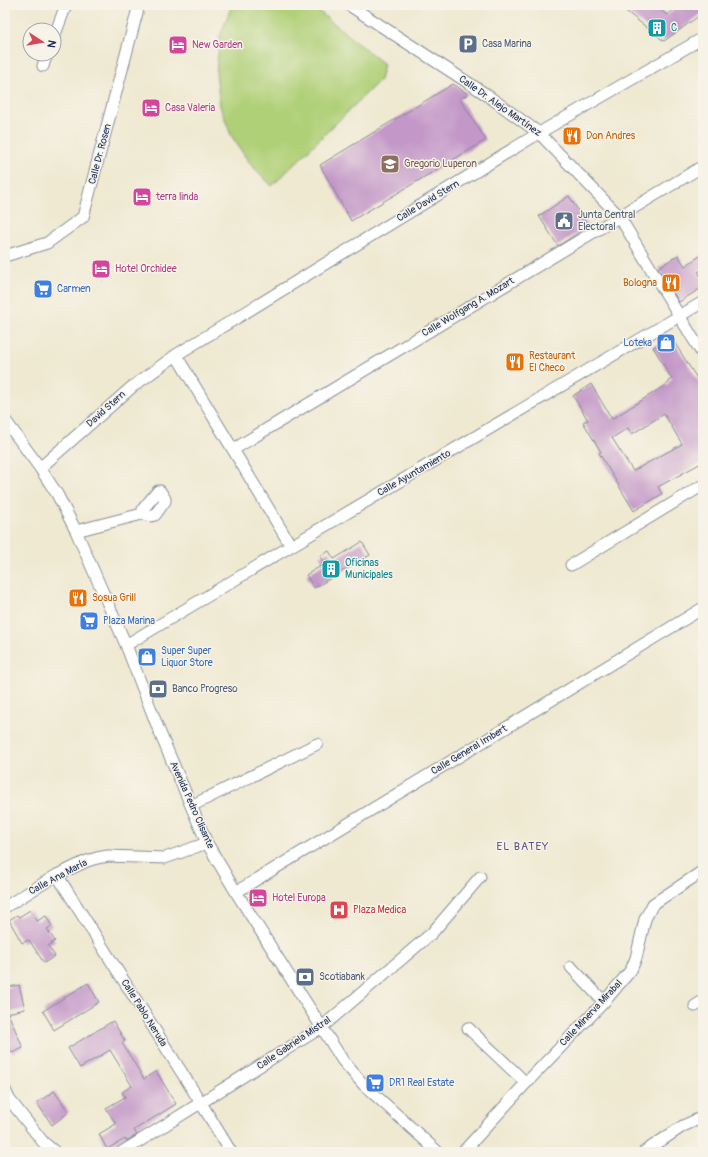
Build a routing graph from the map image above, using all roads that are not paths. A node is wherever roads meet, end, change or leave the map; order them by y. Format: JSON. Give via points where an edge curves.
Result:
{"nodes":[{"id":1,"x":66,"y":5,"type":"edge"},
{"id":2,"x":139,"y":5,"type":"edge"},
{"id":3,"x":349,"y":5,"type":"edge"},
{"id":4,"x":60,"y":22,"type":"edge"},
{"id":5,"x":703,"y":38,"type":"edge"},
{"id":6,"x":44,"y":62,"type":"edge"},
{"id":7,"x":43,"y":66,"type":"dead end"},
{"id":8,"x":539,"y":133,"type":"junction"},
{"id":9,"x":703,"y":166,"type":"edge"},
{"id":10,"x":618,"y":216,"type":"junction"},
{"id":11,"x":5,"y":256,"type":"edge"},
{"id":12,"x":703,"y":302,"type":"edge"},
{"id":13,"x":680,"y":317,"type":"junction"},
{"id":14,"x":176,"y":355,"type":"junction"},
{"id":15,"x":703,"y":355,"type":"edge"},
{"id":16,"x":5,"y":420,"type":"edge"},
{"id":17,"x":234,"y":449,"type":"junction"},
{"id":18,"x":40,"y":468,"type":"junction"},
{"id":19,"x":703,"y":484,"type":"edge"},
{"id":20,"x":142,"y":514,"type":"dead end"},
{"id":21,"x":76,"y":531,"type":"junction"},
{"id":22,"x":291,"y":546,"type":"junction"},
{"id":23,"x":570,"y":565,"type":"dead end"},
{"id":24,"x":703,"y":608,"type":"edge"},
{"id":25,"x":126,"y":645,"type":"junction"},
{"id":26,"x":317,"y":744,"type":"dead end"},
{"id":27,"x":191,"y":806,"type":"junction"},
{"id":28,"x":207,"y":843,"type":"junction"},
{"id":29,"x":703,"y":871,"type":"edge"},
{"id":30,"x":57,"y":875,"type":"junction"},
{"id":31,"x":480,"y":877,"type":"dead end"},
{"id":32,"x":236,"y":892,"type":"junction"},
{"id":33,"x":5,"y":907,"type":"edge"},
{"id":34,"x":571,"y":967,"type":"dead end"},
{"id":35,"x":604,"y":1002,"type":"junction"},
{"id":36,"x":322,"y":1027,"type":"junction"},
{"id":37,"x":468,"y":1028,"type":"dead end"},
{"id":38,"x":526,"y":1083,"type":"junction"},
{"id":39,"x":5,"y":1090,"type":"edge"},
{"id":40,"x":201,"y":1103,"type":"junction"},
{"id":41,"x":703,"y":1117,"type":"edge"},
{"id":42,"x":55,"y":1152,"type":"edge"},
{"id":43,"x":122,"y":1152,"type":"edge"},
{"id":44,"x":231,"y":1152,"type":"edge"},
{"id":45,"x":438,"y":1152,"type":"edge"},
{"id":46,"x":463,"y":1152,"type":"edge"},
{"id":47,"x":644,"y":1152,"type":"edge"}],
"edges":[{"from":1,"to":4,"type":"street"},
{"from":2,"to":11,"type":"street","name":"Calle Dr. Rosen","via":[[83,217],[47,244]]},
{"from":3,"to":8,"type":"street","name":"Calle Dr. Alejo Martínez","via":[[484,93]]},
{"from":5,"to":8,"type":"street","name":"Calle David Stern"},
{"from":6,"to":7,"type":"street"},
{"from":8,"to":10,"type":"street","name":"Calle Dr. Alejo Martínez"},
{"from":8,"to":14,"type":"street","name":"Calle David Stern"},
{"from":9,"to":10,"type":"street","name":"Calle Wolfgang A. Mozart"},
{"from":10,"to":13,"type":"street","name":"Calle Dr. Alejo Martínez"},
{"from":10,"to":17,"type":"street","name":"Calle Wolfgang A. Mozart"},
{"from":12,"to":13,"type":"street","name":"Calle Ayuntamiento"},
{"from":13,"to":15,"type":"street","name":"Calle Dr. Alejo Martínez"},
{"from":13,"to":22,"type":"street","name":"Calle Ayuntamiento"},
{"from":14,"to":17,"type":"street"},
{"from":14,"to":18,"type":"street","name":"David Stern","via":[[132,387]]},
{"from":16,"to":18,"type":"street","name":"Avenida Pedro Clisante"},
{"from":17,"to":22,"type":"street"},
{"from":18,"to":21,"type":"street","name":"Avenida Pedro Clisante"},
{"from":19,"to":23,"type":"street"},
{"from":20,"to":21,"type":"street"},
{"from":21,"to":25,"type":"street","name":"Avenida Pedro Clisante"},
{"from":22,"to":25,"type":"street","name":"Calle Ayuntamiento"},
{"from":24,"to":32,"type":"street","name":"Calle General Imbert"},
{"from":25,"to":27,"type":"street","name":"Avenida Pedro Clisante"},
{"from":26,"to":27,"type":"street"},
{"from":27,"to":28,"type":"street","name":"Avenida Pedro Clisante"},
{"from":28,"to":30,"type":"street","name":"Calle Ana María","via":[[164,858],[97,858]]},
{"from":28,"to":32,"type":"street","name":"Avenida Pedro Clisante"},
{"from":29,"to":35,"type":"street","name":"Calle Minerva Mirabal","via":[[653,904],[645,919],[631,970]]},
{"from":30,"to":33,"type":"street","name":"Calle Ana María"},
{"from":30,"to":40,"type":"street","name":"Calle Pablo Neruda"},
{"from":31,"to":36,"type":"street","name":"Calle Gabriela Mistral","via":[[432,933]]},
{"from":32,"to":36,"type":"street","name":"Avenida Pedro Clisante"},
{"from":34,"to":35,"type":"street"},
{"from":35,"to":38,"type":"street","name":"Calle Minerva Mirabal"},
{"from":36,"to":40,"type":"street","name":"Calle Gabriela Mistral"},
{"from":36,"to":45,"type":"street","name":"Avenida Pedro Clisante","via":[[343,1061],[364,1085]]},
{"from":37,"to":38,"type":"street"},
{"from":38,"to":46,"type":"street","name":"Calle Minerva Mirabal"},
{"from":39,"to":42,"type":"street","via":[[9,1099],[43,1142]]},
{"from":40,"to":43,"type":"street","name":"Calle Gabriela Mistral"},
{"from":40,"to":44,"type":"street","name":"Calle Pablo Neruda"},
{"from":41,"to":47,"type":"street","via":[[683,1126]]}]}
